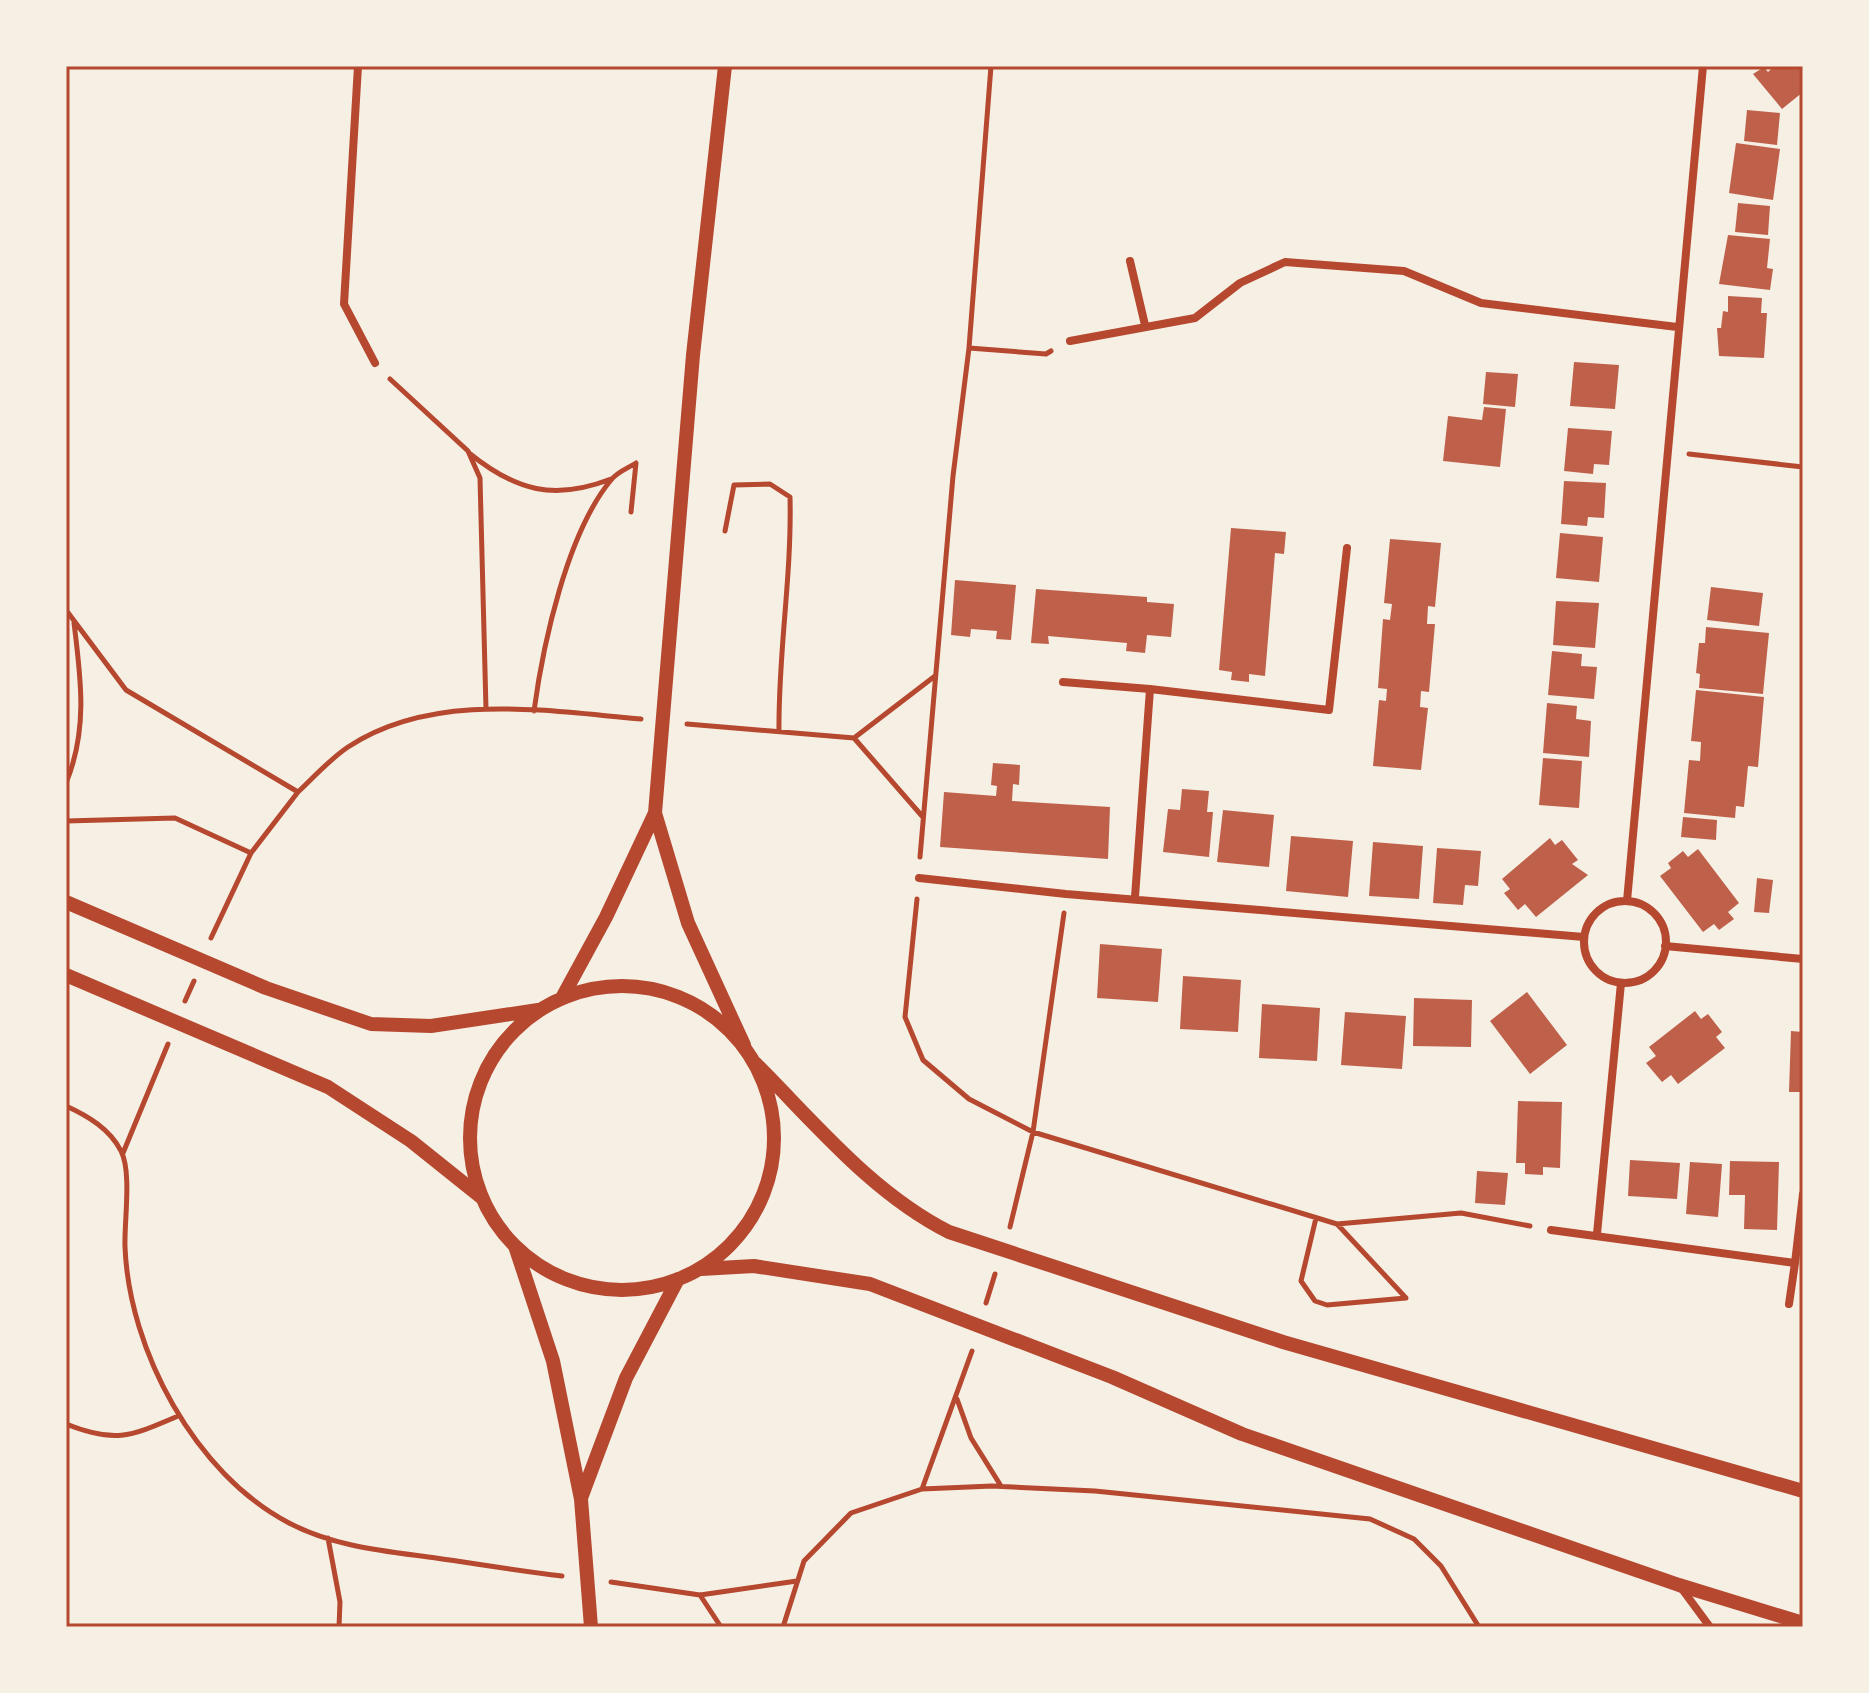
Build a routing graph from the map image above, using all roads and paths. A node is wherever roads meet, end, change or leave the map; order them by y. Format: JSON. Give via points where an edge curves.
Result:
{"nodes":[{"id":1,"x":358,"y":66,"type":"edge"},
{"id":2,"x":725,"y":66,"type":"edge"},
{"id":3,"x":991,"y":66,"type":"edge"},
{"id":4,"x":1703,"y":66,"type":"edge"},
{"id":5,"x":1130,"y":261,"type":"dead end"},
{"id":6,"x":1145,"y":325,"type":"junction"},
{"id":7,"x":1677,"y":327,"type":"junction"},
{"id":8,"x":1070,"y":341,"type":"joint"},
{"id":9,"x":969,"y":348,"type":"junction"},
{"id":10,"x":375,"y":363,"type":"joint"},
{"id":11,"x":468,"y":451,"type":"junction"},
{"id":12,"x":1665,"y":452,"type":"junction"},
{"id":13,"x":1803,"y":467,"type":"edge"},
{"id":14,"x":612,"y":478,"type":"junction"},
{"id":15,"x":631,"y":512,"type":"dead end"},
{"id":16,"x":725,"y":531,"type":"dead end"},
{"id":17,"x":1347,"y":548,"type":"dead end"},
{"id":18,"x":66,"y":610,"type":"edge"},
{"id":19,"x":74,"y":621,"type":"junction"},
{"id":20,"x":935,"y":676,"type":"junction"},
{"id":21,"x":1063,"y":682,"type":"dead end"},
{"id":22,"x":1150,"y":689,"type":"junction"},
{"id":23,"x":486,"y":709,"type":"junction"},
{"id":24,"x":534,"y":711,"type":"junction"},
{"id":25,"x":654,"y":721,"type":"dead end"},
{"id":26,"x":685,"y":723,"type":"dead end"},
{"id":27,"x":779,"y":732,"type":"junction"},
{"id":28,"x":854,"y":738,"type":"junction"},
{"id":29,"x":66,"y":783,"type":"edge"},
{"id":30,"x":298,"y":792,"type":"junction"},
{"id":31,"x":655,"y":813,"type":"junction"},
{"id":32,"x":922,"y":817,"type":"junction"},
{"id":33,"x":66,"y":821,"type":"edge"},
{"id":34,"x":251,"y":853,"type":"junction"},
{"id":35,"x":919,"y":878,"type":"junction"},
{"id":36,"x":1066,"y":894,"type":"junction"},
{"id":37,"x":1135,"y":897,"type":"junction"},
{"id":38,"x":1627,"y":901,"type":"junction"},
{"id":39,"x":66,"y":902,"type":"edge"},
{"id":40,"x":1584,"y":937,"type":"junction"},
{"id":41,"x":1665,"y":946,"type":"junction"},
{"id":42,"x":205,"y":953,"type":"dead end"},
{"id":43,"x":1803,"y":959,"type":"edge"},
{"id":44,"x":200,"y":967,"type":"dead end"},
{"id":45,"x":66,"y":975,"type":"edge"},
{"id":46,"x":1621,"y":983,"type":"junction"},
{"id":47,"x":563,"y":996,"type":"junction"},
{"id":48,"x":542,"y":1009,"type":"junction"},
{"id":49,"x":182,"y":1010,"type":"dead end"},
{"id":50,"x":170,"y":1038,"type":"dead end"},
{"id":51,"x":744,"y":1045,"type":"junction"},
{"id":52,"x":755,"y":1063,"type":"junction"},
{"id":53,"x":66,"y":1106,"type":"edge"},
{"id":54,"x":1033,"y":1132,"type":"junction"},
{"id":55,"x":123,"y":1153,"type":"junction"},
{"id":56,"x":1803,"y":1194,"type":"edge"},
{"id":57,"x":481,"y":1198,"type":"junction"},
{"id":58,"x":1316,"y":1218,"type":"junction"},
{"id":59,"x":1337,"y":1224,"type":"junction"},
{"id":60,"x":1551,"y":1230,"type":"joint"},
{"id":61,"x":1597,"y":1234,"type":"junction"},
{"id":62,"x":515,"y":1246,"type":"junction"},
{"id":63,"x":1795,"y":1263,"type":"junction"},
{"id":64,"x":701,"y":1269,"type":"junction"},
{"id":65,"x":678,"y":1279,"type":"junction"},
{"id":66,"x":1789,"y":1304,"type":"dead end"},
{"id":67,"x":957,"y":1398,"type":"dead end"},
{"id":68,"x":178,"y":1416,"type":"junction"},
{"id":69,"x":66,"y":1424,"type":"edge"},
{"id":70,"x":1002,"y":1487,"type":"junction"},
{"id":71,"x":1803,"y":1491,"type":"edge"},
{"id":72,"x":581,"y":1506,"type":"junction"},
{"id":73,"x":328,"y":1538,"type":"junction"},
{"id":74,"x":567,"y":1577,"type":"dead end"},
{"id":75,"x":797,"y":1581,"type":"junction"},
{"id":76,"x":610,"y":1582,"type":"dead end"},
{"id":77,"x":1679,"y":1585,"type":"junction"},
{"id":78,"x":700,"y":1595,"type":"junction"},
{"id":79,"x":1803,"y":1623,"type":"edge"},
{"id":80,"x":591,"y":1624,"type":"edge"},
{"id":81,"x":339,"y":1627,"type":"edge"},
{"id":82,"x":721,"y":1627,"type":"edge"},
{"id":83,"x":783,"y":1627,"type":"edge"},
{"id":84,"x":1479,"y":1627,"type":"edge"},
{"id":85,"x":1710,"y":1627,"type":"edge"}],
"edges":[{"from":1,"to":10,"type":"street","via":[[344,304]]},
{"from":2,"to":31,"type":"street","via":[[693,355]]},
{"from":3,"to":9,"type":"path"},
{"from":4,"to":7,"type":"street"},
{"from":5,"to":6,"type":"street"},
{"from":6,"to":7,"type":"street","via":[[1195,318],[1240,283],[1285,262],[1404,271],[1481,303]]},
{"from":6,"to":8,"type":"street"},
{"from":7,"to":12,"type":"street"},
{"from":8,"to":9,"type":"path","via":[[1046,354]]},
{"from":9,"to":20,"type":"path"},
{"from":10,"to":11,"type":"path"},
{"from":11,"to":14,"type":"path","via":[[495,474],[554,492],[575,492]]},
{"from":11,"to":23,"type":"path","via":[[480,478]]},
{"from":12,"to":13,"type":"path"},
{"from":12,"to":38,"type":"street"},
{"from":14,"to":15,"type":"path","via":[[636,463]]},
{"from":14,"to":24,"type":"path","via":[[581,529],[542,654]]},
{"from":16,"to":27,"type":"path","via":[[734,485],[770,484],[790,497]]},
{"from":17,"to":22,"type":"street","via":[[1329,710]]},
{"from":18,"to":19,"type":"path"},
{"from":19,"to":29,"type":"path","via":[[81,741]]},
{"from":19,"to":30,"type":"path","via":[[126,690]]},
{"from":20,"to":28,"type":"path"},
{"from":20,"to":32,"type":"path"},
{"from":21,"to":22,"type":"street"},
{"from":22,"to":37,"type":"street"},
{"from":23,"to":24,"type":"path"},
{"from":23,"to":30,"type":"path","via":[[400,722],[348,747]]},
{"from":24,"to":25,"type":"path"},
{"from":26,"to":27,"type":"path"},
{"from":27,"to":28,"type":"path"},
{"from":28,"to":32,"type":"path"},
{"from":30,"to":34,"type":"path"},
{"from":31,"to":47,"type":"street"},
{"from":31,"to":51,"type":"street","via":[[688,923]]},
{"from":32,"to":35,"type":"path"},
{"from":33,"to":34,"type":"path","via":[[175,818]]},
{"from":34,"to":42,"type":"path"},
{"from":35,"to":36,"type":"street"},
{"from":35,"to":54,"type":"path","via":[[905,1017],[923,1060],[969,1099]]},
{"from":36,"to":37,"type":"street"},
{"from":36,"to":54,"type":"path"},
{"from":37,"to":40,"type":"street"},
{"from":38,"to":40,"type":"street","via":[[1603,907]]},
{"from":38,"to":41,"type":"street","via":[[1660,920]]},
{"from":39,"to":48,"type":"street","via":[[266,988],[371,1024],[431,1026]]},
{"from":40,"to":46,"type":"street","via":[[1589,963],[1597,973]]},
{"from":41,"to":43,"type":"street"},
{"from":41,"to":46,"type":"street","via":[[1655,969]]},
{"from":44,"to":49,"type":"path"},
{"from":45,"to":57,"type":"street","via":[[328,1087],[411,1141]]},
{"from":46,"to":61,"type":"street"},
{"from":47,"to":48,"type":"street"},
{"from":47,"to":51,"type":"street","via":[[617,986],[655,989],[701,1007]]},
{"from":48,"to":57,"type":"street","via":[[494,1057],[476,1098],[472,1162]]},
{"from":50,"to":55,"type":"path"},
{"from":51,"to":52,"type":"street"},
{"from":52,"to":64,"type":"street","via":[[775,1131],[769,1179],[756,1211],[728,1247]]},
{"from":52,"to":71,"type":"street","via":[[863,1172],[916,1215],[949,1232],[1283,1342]]},
{"from":53,"to":55,"type":"path","via":[[106,1129]]},
{"from":54,"to":58,"type":"path"},
{"from":55,"to":68,"type":"path","via":[[132,1307],[149,1358]]},
{"from":56,"to":63,"type":"street"},
{"from":57,"to":62,"type":"street"},
{"from":58,"to":59,"type":"path"},
{"from":58,"to":59,"type":"path","via":[[1301,1281],[1315,1301],[1327,1305],[1406,1298]]},
{"from":59,"to":60,"type":"path","via":[[1461,1213]]},
{"from":60,"to":61,"type":"street"},
{"from":61,"to":63,"type":"street"},
{"from":62,"to":65,"type":"street","via":[[572,1282],[612,1290]]},
{"from":62,"to":72,"type":"street","via":[[553,1361]]},
{"from":63,"to":66,"type":"street"},
{"from":64,"to":65,"type":"street"},
{"from":64,"to":77,"type":"street","via":[[754,1266],[870,1284],[1242,1434]]},
{"from":65,"to":72,"type":"street","via":[[626,1378]]},
{"from":67,"to":70,"type":"path","via":[[971,1438]]},
{"from":68,"to":69,"type":"path","via":[[133,1435],[97,1437]]},
{"from":68,"to":73,"type":"path","via":[[241,1488],[288,1523]]},
{"from":70,"to":75,"type":"path","via":[[922,1489],[851,1513],[804,1561]]},
{"from":70,"to":84,"type":"path","via":[[1095,1491],[1370,1519],[1414,1539],[1441,1566]]},
{"from":72,"to":80,"type":"street"},
{"from":73,"to":74,"type":"path","via":[[348,1546]]},
{"from":73,"to":81,"type":"path","via":[[340,1602]]},
{"from":75,"to":78,"type":"path"},
{"from":75,"to":83,"type":"path"},
{"from":76,"to":78,"type":"path"},
{"from":77,"to":79,"type":"street"},
{"from":77,"to":85,"type":"street"},
{"from":78,"to":82,"type":"path"}]}
